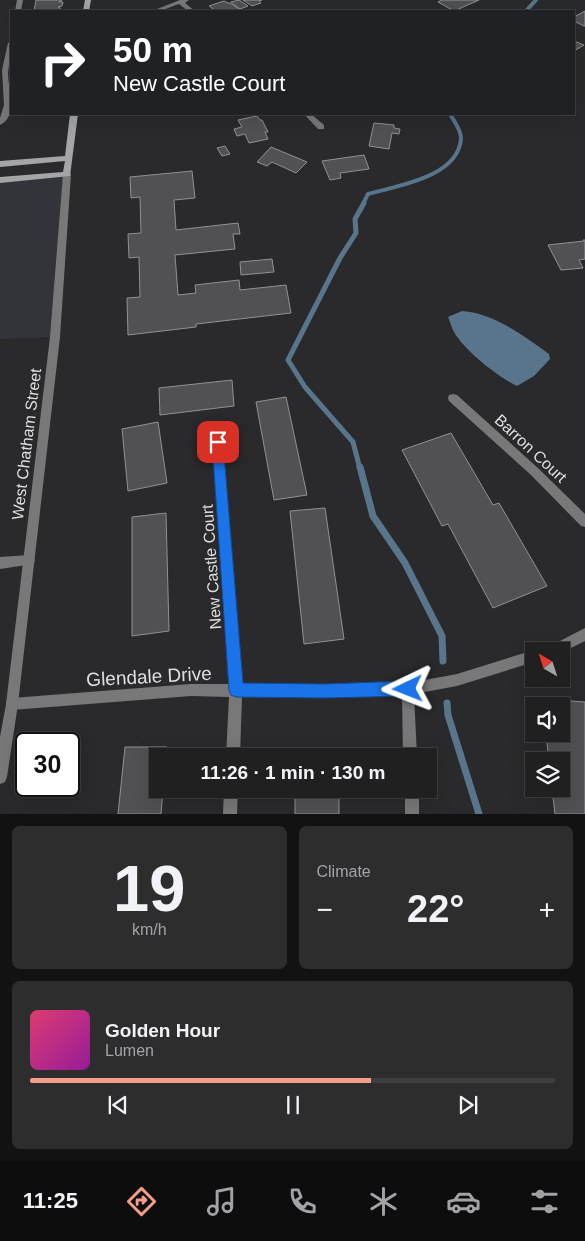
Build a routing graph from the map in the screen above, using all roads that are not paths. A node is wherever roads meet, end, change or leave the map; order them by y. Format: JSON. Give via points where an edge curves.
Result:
{"nodes":[{"id":1,"x":183,"y":1,"type":"edge"},
{"id":2,"x":158,"y":10,"type":"edge"},
{"id":3,"x":10,"y":48,"type":"edge"},
{"id":4,"x":74,"y":115,"type":"edge"},
{"id":5,"x":308,"y":115,"type":"edge"},
{"id":6,"x":0,"y":123,"type":"edge"},
{"id":7,"x":321,"y":127,"type":"dead end"},
{"id":8,"x":69,"y":158,"type":"junction"},
{"id":9,"x":0,"y":164,"type":"edge"},
{"id":10,"x":67,"y":174,"type":"junction"},
{"id":11,"x":0,"y":180,"type":"edge"},
{"id":12,"x":453,"y":398,"type":"dead end"},
{"id":13,"x":218,"y":442,"type":"dead end"},
{"id":14,"x":585,"y":522,"type":"edge"},
{"id":15,"x":29,"y":560,"type":"junction"},
{"id":16,"x":0,"y":563,"type":"edge"},
{"id":17,"x":585,"y":634,"type":"edge"},
{"id":18,"x":570,"y":642,"type":"edge"},
{"id":19,"x":525,"y":659,"type":"edge"},
{"id":20,"x":408,"y":689,"type":"junction"},
{"id":21,"x":236,"y":690,"type":"junction"},
{"id":22,"x":12,"y":704,"type":"junction"},
{"id":23,"x":233,"y":748,"type":"edge"},
{"id":24,"x":410,"y":748,"type":"edge"},
{"id":25,"x":0,"y":777,"type":"edge"},
{"id":26,"x":231,"y":798,"type":"edge"},
{"id":27,"x":412,"y":798,"type":"edge"},
{"id":28,"x":230,"y":814,"type":"edge"},
{"id":29,"x":412,"y":814,"type":"edge"}],
"edges":[{"from":1,"to":2,"type":"street"},
{"from":3,"to":6,"type":"street","via":[[5,74],[8,105]]},
{"from":4,"to":8,"type":"main road","name":"West Chatham Street"},
{"from":5,"to":7,"type":"street"},
{"from":8,"to":9,"type":"main road"},
{"from":8,"to":10,"type":"main road","name":"West Chatham Street"},
{"from":10,"to":11,"type":"main road"},
{"from":10,"to":15,"type":"street","name":"West Chatham Street","via":[[55,337]]},
{"from":12,"to":14,"type":"street","name":"Barron Court"},
{"from":13,"to":21,"type":"street","name":"New Castle Court"},
{"from":15,"to":16,"type":"street"},
{"from":15,"to":22,"type":"street","name":"West Chatham Street"},
{"from":17,"to":18,"type":"street"},
{"from":19,"to":20,"type":"street","name":"Glendale Drive","via":[[457,680]]},
{"from":20,"to":21,"type":"street","name":"Glendale Drive"},
{"from":20,"to":24,"type":"street"},
{"from":21,"to":22,"type":"street","name":"Glendale Drive","via":[[192,690]]},
{"from":21,"to":23,"type":"street","name":"New Castle Court"},
{"from":22,"to":25,"type":"street","name":"West Chatham Street"},
{"from":26,"to":28,"type":"street"},
{"from":27,"to":29,"type":"street"}]}
